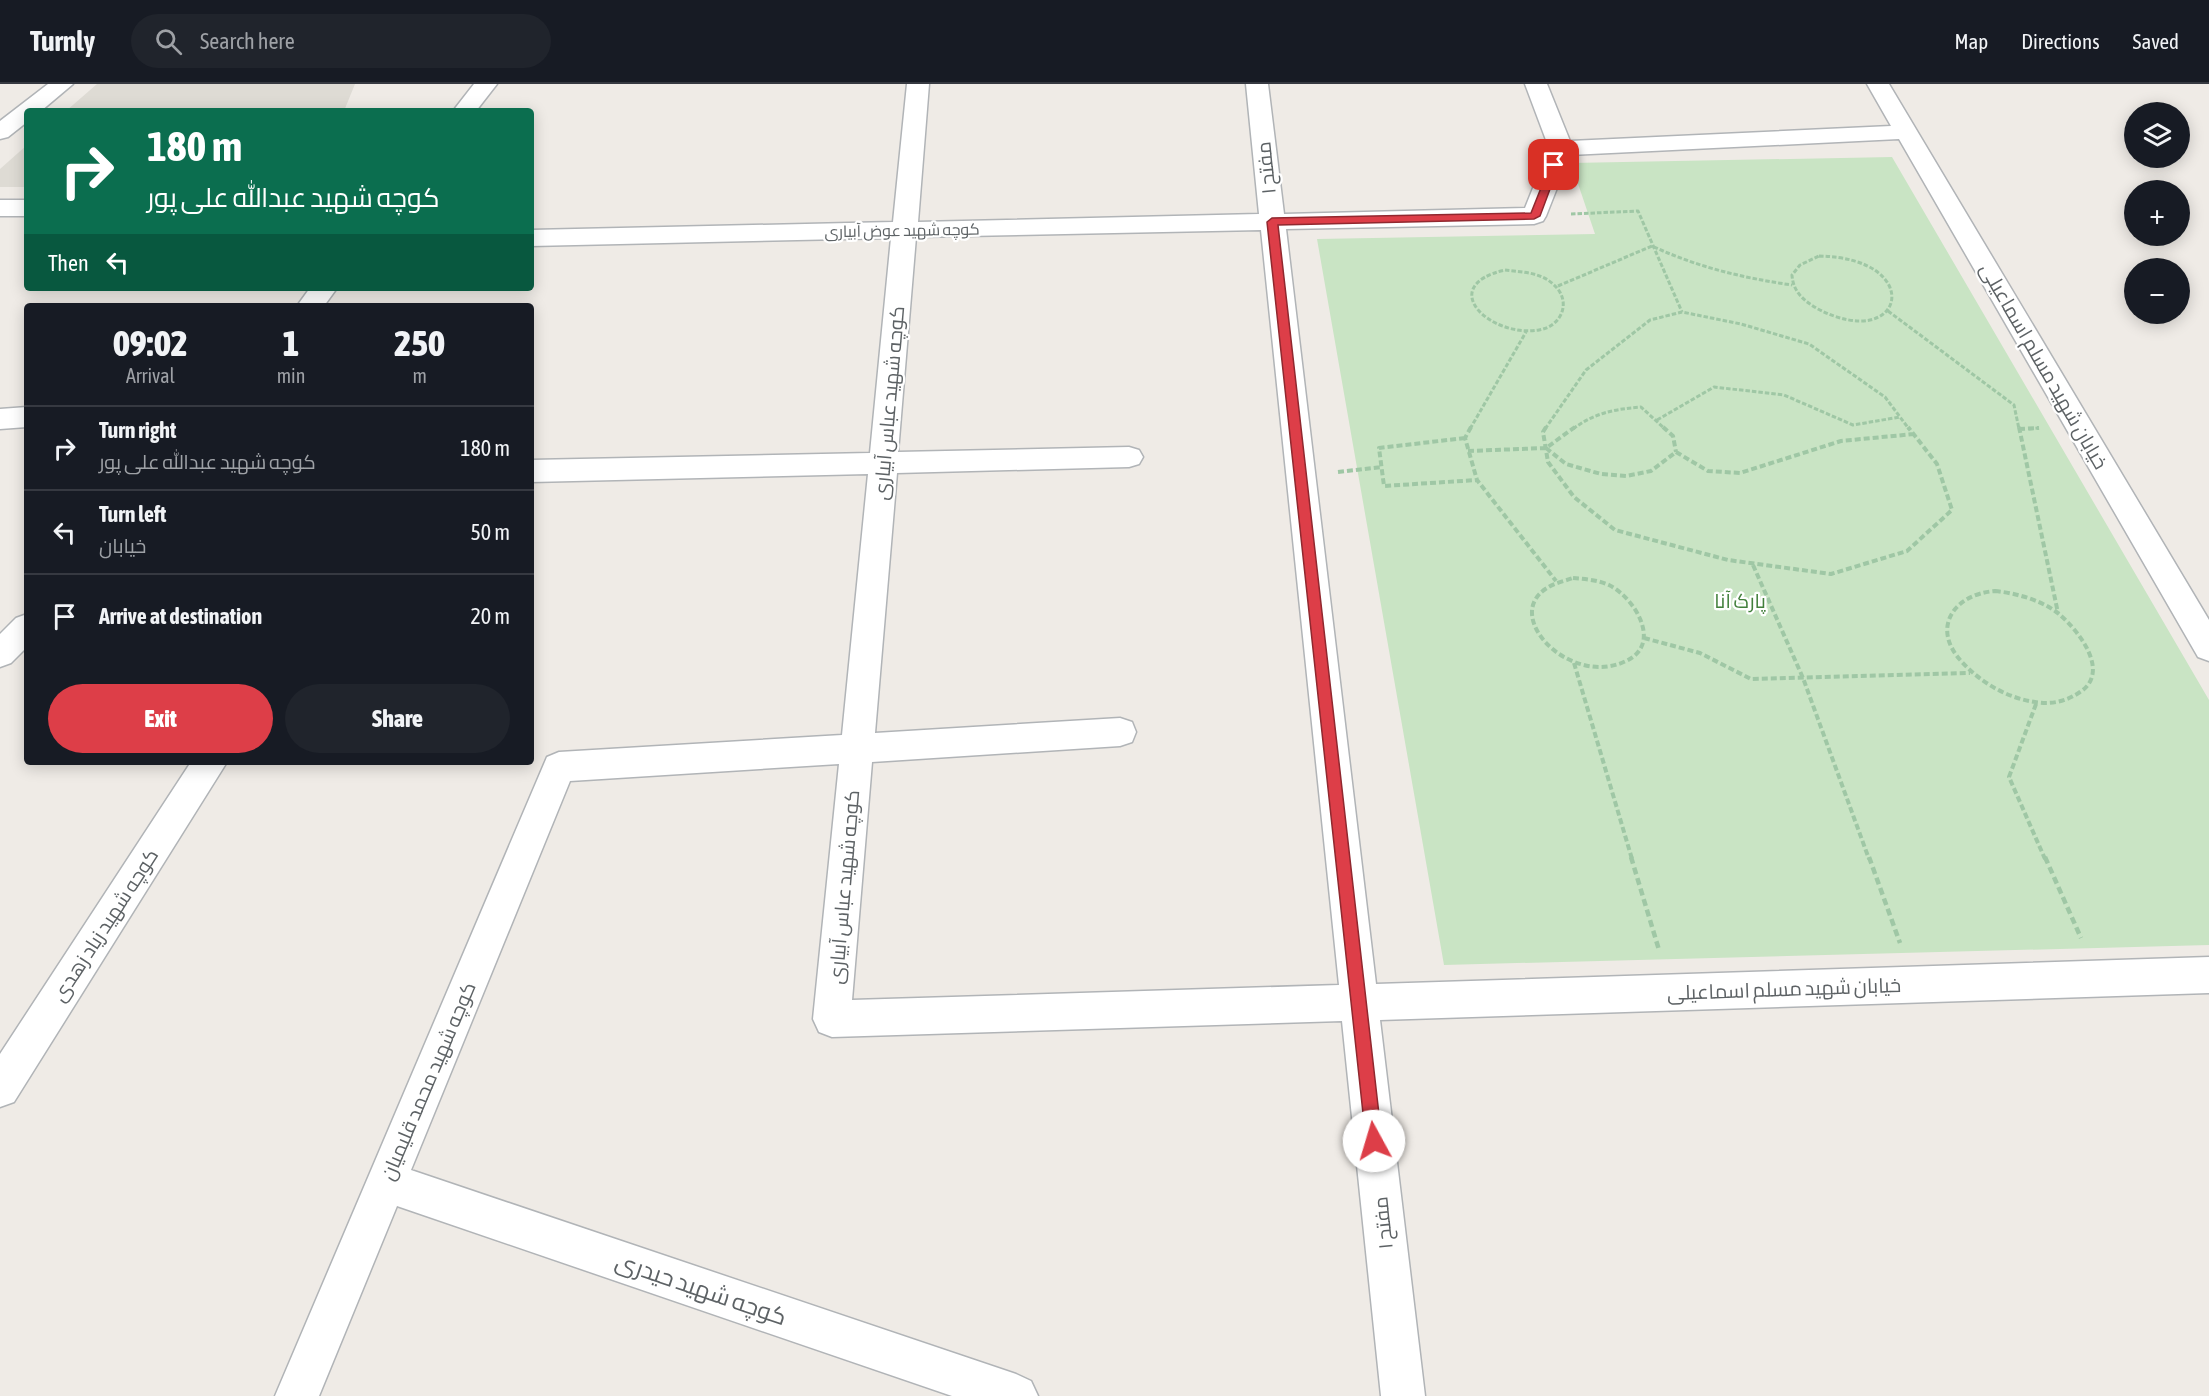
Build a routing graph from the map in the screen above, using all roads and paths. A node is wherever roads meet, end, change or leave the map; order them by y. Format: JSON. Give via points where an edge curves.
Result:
{"nodes":[{"id":1,"x":62,"y":84,"type":"edge"},
{"id":2,"x":486,"y":84,"type":"edge"},
{"id":3,"x":918,"y":84,"type":"edge"},
{"id":4,"x":1257,"y":84,"type":"edge"},
{"id":5,"x":1536,"y":84,"type":"edge"},
{"id":6,"x":1878,"y":84,"type":"edge"},
{"id":7,"x":30,"y":108,"type":"edge"},
{"id":8,"x":466,"y":108,"type":"edge"},
{"id":9,"x":24,"y":113,"type":"edge"},
{"id":10,"x":1,"y":130,"type":"edge"},
{"id":11,"x":1907,"y":132,"type":"junction"},
{"id":12,"x":1561,"y":148,"type":"junction"},
{"id":13,"x":0,"y":208,"type":"edge"},
{"id":14,"x":24,"y":208,"type":"edge"},
{"id":15,"x":1534,"y":216,"type":"junction"},
{"id":16,"x":1272,"y":222,"type":"junction"},
{"id":17,"x":905,"y":230,"type":"junction"},
{"id":18,"x":534,"y":238,"type":"edge"},
{"id":19,"x":1652,"y":246,"type":"junction"},
{"id":20,"x":1792,"y":285,"type":"junction"},
{"id":21,"x":1558,"y":286,"type":"junction"},
{"id":22,"x":322,"y":291,"type":"edge"},
{"id":23,"x":312,"y":303,"type":"edge"},
{"id":24,"x":1888,"y":311,"type":"junction"},
{"id":25,"x":1682,"y":312,"type":"junction"},
{"id":26,"x":1526,"y":332,"type":"junction"},
{"id":27,"x":24,"y":417,"type":"edge"},
{"id":28,"x":1900,"y":417,"type":"junction"},
{"id":29,"x":0,"y":419,"type":"edge"},
{"id":30,"x":1657,"y":420,"type":"junction"},
{"id":31,"x":1914,"y":434,"type":"junction"},
{"id":32,"x":1465,"y":438,"type":"junction"},
{"id":33,"x":1545,"y":448,"type":"junction"},
{"id":34,"x":1468,"y":451,"type":"junction"},
{"id":35,"x":1676,"y":452,"type":"junction"},
{"id":36,"x":1129,"y":457,"type":"dead end"},
{"id":37,"x":884,"y":463,"type":"junction"},
{"id":38,"x":534,"y":471,"type":"edge"},
{"id":39,"x":1477,"y":480,"type":"junction"},
{"id":40,"x":1752,"y":564,"type":"junction"},
{"id":41,"x":1556,"y":581,"type":"junction"},
{"id":42,"x":2058,"y":613,"type":"junction"},
{"id":43,"x":24,"y":630,"type":"edge"},
{"id":44,"x":1644,"y":638,"type":"junction"},
{"id":45,"x":2209,"y":648,"type":"edge"},
{"id":46,"x":0,"y":654,"type":"edge"},
{"id":47,"x":1574,"y":663,"type":"junction"},
{"id":48,"x":1971,"y":673,"type":"junction"},
{"id":49,"x":1803,"y":678,"type":"junction"},
{"id":50,"x":2036,"y":704,"type":"junction"},
{"id":51,"x":1120,"y":732,"type":"dead end"},
{"id":52,"x":857,"y":748,"type":"junction"},
{"id":53,"x":208,"y":765,"type":"edge"},
{"id":54,"x":2209,"y":975,"type":"edge"},
{"id":55,"x":2100,"y":978,"type":"junction"},
{"id":56,"x":1915,"y":984,"type":"junction"},
{"id":57,"x":1672,"y":992,"type":"junction"},
{"id":58,"x":1359,"y":1002,"type":"junction"},
{"id":59,"x":0,"y":1088,"type":"edge"},
{"id":60,"x":386,"y":1182,"type":"junction"},
{"id":61,"x":297,"y":1396,"type":"edge"},
{"id":62,"x":1016,"y":1396,"type":"edge"},
{"id":63,"x":1403,"y":1396,"type":"edge"}],
"edges":[{"from":1,"to":7,"type":"street"},
{"from":2,"to":8,"type":"street"},
{"from":3,"to":17,"type":"street","name":"کوچه شهید عباس آبیاری"},
{"from":4,"to":16,"type":"street","name":"مفتح ۱"},
{"from":5,"to":12,"type":"street"},
{"from":6,"to":11,"type":"street","name":"خیابان شهید مسلم اسماعیلی"},
{"from":9,"to":10,"type":"street"},
{"from":11,"to":12,"type":"street"},
{"from":11,"to":45,"type":"street","name":"خیابان شهید مسلم اسماعیلی"},
{"from":12,"to":15,"type":"street"},
{"from":13,"to":14,"type":"street"},
{"from":15,"to":16,"type":"street","name":"کوچه شهید عوض آبیاری"},
{"from":15,"to":19,"type":"path","via":[[1638,211]]},
{"from":16,"to":17,"type":"street","name":"کوچه شهید عوض آبیاری"},
{"from":16,"to":58,"type":"street","name":"مفتح ۱"},
{"from":17,"to":18,"type":"street","name":"کوچه شهید عوض آبیاری"},
{"from":17,"to":37,"type":"street","name":"کوچه شهید عباس آبیاری"},
{"from":19,"to":20,"type":"path","via":[[1686,263],[1734,277]]},
{"from":19,"to":21,"type":"path"},
{"from":19,"to":25,"type":"path"},
{"from":20,"to":24,"type":"path","via":[[1810,306],[1844,320],[1876,318]]},
{"from":20,"to":24,"type":"path","via":[[1796,266],[1806,260],[1819,256],[1850,259],[1888,282],[1893,302]]},
{"from":21,"to":26,"type":"path","via":[[1566,307],[1563,317],[1548,327]]},
{"from":21,"to":26,"type":"path","via":[[1534,273],[1505,270],[1481,278],[1474,286],[1474,305],[1482,315],[1494,324]]},
{"from":22,"to":23,"type":"street"},
{"from":24,"to":42,"type":"path","via":[[2014,405]]},
{"from":25,"to":28,"type":"path","via":[[1809,344],[1885,397]]},
{"from":25,"to":33,"type":"path","via":[[1650,320],[1586,370],[1543,432]]},
{"from":26,"to":32,"type":"path"},
{"from":27,"to":29,"type":"street"},
{"from":28,"to":30,"type":"path","via":[[1852,425],[1784,395],[1714,387]]},
{"from":28,"to":31,"type":"path"},
{"from":30,"to":33,"type":"path","via":[[1641,407],[1612,409],[1572,427]]},
{"from":30,"to":35,"type":"path","via":[[1673,436]]},
{"from":31,"to":35,"type":"path","via":[[1841,441],[1740,473],[1708,471]]},
{"from":31,"to":40,"type":"path","via":[[1937,464],[1952,510],[1907,551],[1831,574]]},
{"from":32,"to":34,"type":"path"},
{"from":32,"to":39,"type":"path","via":[[1379,448],[1384,486]]},
{"from":33,"to":34,"type":"path"},
{"from":33,"to":35,"type":"path","via":[[1566,464],[1626,476],[1651,471]]},
{"from":33,"to":40,"type":"path","via":[[1548,462],[1574,497],[1615,530]]},
{"from":34,"to":39,"type":"path"},
{"from":36,"to":37,"type":"street"},
{"from":37,"to":38,"type":"street"},
{"from":37,"to":52,"type":"street","name":"کوچه شهید عباس آبیاری"},
{"from":39,"to":41,"type":"path"},
{"from":40,"to":49,"type":"path"},
{"from":41,"to":44,"type":"path","via":[[1592,579],[1609,585],[1637,609]]},
{"from":41,"to":47,"type":"path","via":[[1534,600],[1533,628],[1556,654]]},
{"from":42,"to":48,"type":"path","via":[[2035,600],[2010,593],[1986,592],[1967,597],[1953,609],[1947,622],[1948,639]]},
{"from":42,"to":50,"type":"path","via":[[2078,630],[2090,650],[2095,669],[2090,686],[2076,698],[2058,704]]},
{"from":43,"to":46,"type":"street"},
{"from":44,"to":47,"type":"path","via":[[1627,661],[1602,667]]},
{"from":44,"to":49,"type":"path","via":[[1700,653],[1751,679]]},
{"from":47,"to":57,"type":"path"},
{"from":48,"to":49,"type":"path"},
{"from":48,"to":50,"type":"path","via":[[2013,698]]},
{"from":49,"to":56,"type":"path"},
{"from":50,"to":55,"type":"path","via":[[2009,777]]},
{"from":51,"to":52,"type":"street"},
{"from":52,"to":58,"type":"street","name":"کوچه شهید عباس آبیاری","via":[[832,1019]]},
{"from":52,"to":60,"type":"street","name":"کوچه شهید محمد قلیمیان","via":[[559,767]]},
{"from":53,"to":59,"type":"street","name":"کوچه شهید زیاد زهدی"},
{"from":54,"to":55,"type":"street","name":"خیابان شهید مسلم اسماعیلی"},
{"from":55,"to":56,"type":"street","name":"خیابان شهید مسلم اسماعیلی"},
{"from":56,"to":57,"type":"street","name":"خیابان شهید مسلم اسماعیلی"},
{"from":57,"to":58,"type":"street","name":"خیابان شهید مسلم اسماعیلی"},
{"from":58,"to":63,"type":"street","name":"مفتح ۱"},
{"from":60,"to":61,"type":"street","name":"کوچه شهید محمد قلیمیان"},
{"from":60,"to":62,"type":"street","name":"کوچه شهید حیدری"}]}
